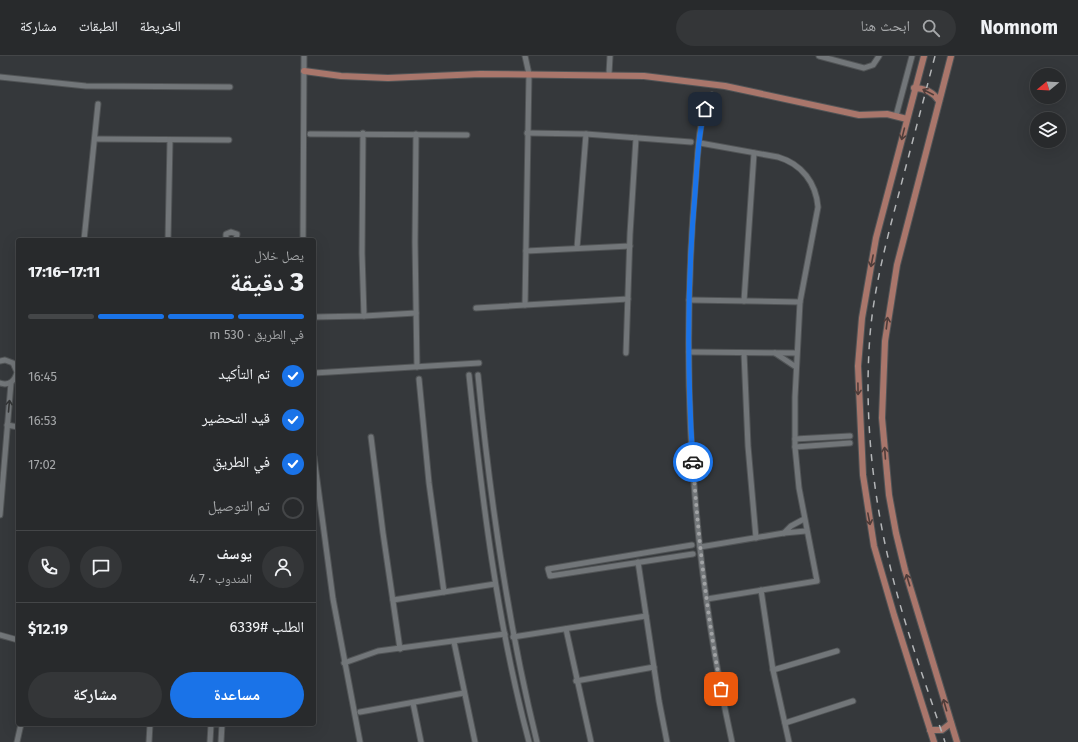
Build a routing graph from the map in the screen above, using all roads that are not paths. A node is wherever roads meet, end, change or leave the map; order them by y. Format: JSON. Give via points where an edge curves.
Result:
{"nodes":[{"id":1,"x":304,"y":56,"type":"edge"},
{"id":2,"x":526,"y":56,"type":"edge"},
{"id":3,"x":610,"y":56,"type":"edge"},
{"id":4,"x":819,"y":56,"type":"edge"},
{"id":5,"x":879,"y":56,"type":"edge"},
{"id":6,"x":912,"y":56,"type":"edge"},
{"id":7,"x":924,"y":56,"type":"edge"},
{"id":8,"x":951,"y":56,"type":"edge"},
{"id":9,"x":304,"y":71,"type":"junction"},
{"id":10,"x":529,"y":74,"type":"junction"},
{"id":11,"x":608,"y":74,"type":"junction"},
{"id":12,"x":0,"y":77,"type":"edge"},
{"id":13,"x":230,"y":87,"type":"dead end"},
{"id":14,"x":914,"y":88,"type":"junction"},
{"id":15,"x":712,"y":95,"type":"dead end"},
{"id":16,"x":939,"y":101,"type":"junction"},
{"id":17,"x":98,"y":104,"type":"dead end"},
{"id":18,"x":896,"y":116,"type":"junction"},
{"id":19,"x":907,"y":118,"type":"junction"},
{"id":20,"x":363,"y":133,"type":"junction"},
{"id":21,"x":527,"y":133,"type":"junction"},
{"id":22,"x":310,"y":134,"type":"dead end"},
{"id":23,"x":416,"y":134,"type":"junction"},
{"id":24,"x":586,"y":134,"type":"junction"},
{"id":25,"x":467,"y":135,"type":"dead end"},
{"id":26,"x":636,"y":138,"type":"junction"},
{"id":27,"x":95,"y":139,"type":"junction"},
{"id":28,"x":170,"y":140,"type":"junction"},
{"id":29,"x":229,"y":140,"type":"dead end"},
{"id":30,"x":691,"y":142,"type":"dead end"},
{"id":31,"x":700,"y":143,"type":"junction"},
{"id":32,"x":754,"y":153,"type":"junction"},
{"id":33,"x":84,"y":238,"type":"edge"},
{"id":34,"x":168,"y":238,"type":"edge"},
{"id":35,"x":226,"y":238,"type":"edge"},
{"id":36,"x":236,"y":238,"type":"edge"},
{"id":37,"x":302,"y":238,"type":"edge"},
{"id":38,"x":630,"y":246,"type":"junction"},
{"id":39,"x":577,"y":248,"type":"junction"},
{"id":40,"x":526,"y":251,"type":"junction"},
{"id":41,"x":628,"y":299,"type":"junction"},
{"id":42,"x":689,"y":300,"type":"junction"},
{"id":43,"x":744,"y":301,"type":"junction"},
{"id":44,"x":800,"y":302,"type":"junction"},
{"id":45,"x":525,"y":305,"type":"junction"},
{"id":46,"x":476,"y":308,"type":"dead end"},
{"id":47,"x":416,"y":312,"type":"junction"},
{"id":48,"x":364,"y":316,"type":"junction"},
{"id":49,"x":316,"y":317,"type":"edge"},
{"id":50,"x":689,"y":352,"type":"junction"},
{"id":51,"x":626,"y":353,"type":"dead end"},
{"id":52,"x":744,"y":353,"type":"junction"},
{"id":53,"x":775,"y":353,"type":"junction"},
{"id":54,"x":796,"y":353,"type":"junction"},
{"id":55,"x":1,"y":360,"type":"edge"},
{"id":56,"x":479,"y":363,"type":"dead end"},
{"id":57,"x":16,"y":364,"type":"edge"},
{"id":58,"x":417,"y":367,"type":"junction"},
{"id":59,"x":796,"y":367,"type":"junction"},
{"id":60,"x":316,"y":374,"type":"edge"},
{"id":61,"x":469,"y":375,"type":"dead end"},
{"id":62,"x":478,"y":375,"type":"dead end"},
{"id":63,"x":16,"y":376,"type":"edge"},
{"id":64,"x":419,"y":379,"type":"dead end"},
{"id":65,"x":0,"y":383,"type":"edge"},
{"id":66,"x":11,"y":383,"type":"junction"},
{"id":67,"x":472,"y":400,"type":"junction"},
{"id":68,"x":480,"y":400,"type":"junction"},
{"id":69,"x":7,"y":426,"type":"junction"},
{"id":70,"x":16,"y":427,"type":"edge"},
{"id":71,"x":850,"y":436,"type":"dead end"},
{"id":72,"x":371,"y":437,"type":"dead end"},
{"id":73,"x":795,"y":439,"type":"junction"},
{"id":74,"x":850,"y":443,"type":"dead end"},
{"id":75,"x":795,"y":447,"type":"junction"},
{"id":76,"x":316,"y":474,"type":"edge"},
{"id":77,"x":0,"y":515,"type":"edge"},
{"id":78,"x":804,"y":519,"type":"junction"},
{"id":79,"x":806,"y":531,"type":"junction"},
{"id":80,"x":784,"y":533,"type":"junction"},
{"id":81,"x":756,"y":538,"type":"junction"},
{"id":82,"x":692,"y":545,"type":"dead end"},
{"id":83,"x":700,"y":547,"type":"junction"},
{"id":84,"x":665,"y":550,"type":"junction"},
{"id":85,"x":693,"y":554,"type":"dead end"},
{"id":86,"x":666,"y":558,"type":"junction"},
{"id":87,"x":638,"y":562,"type":"junction"},
{"id":88,"x":495,"y":584,"type":"junction"},
{"id":89,"x":761,"y":590,"type":"junction"},
{"id":90,"x":444,"y":592,"type":"junction"},
{"id":91,"x":707,"y":599,"type":"junction"},
{"id":92,"x":393,"y":600,"type":"junction"},
{"id":93,"x":646,"y":616,"type":"junction"},
{"id":94,"x":566,"y":629,"type":"junction"},
{"id":95,"x":505,"y":634,"type":"junction"},
{"id":96,"x":0,"y":635,"type":"edge"},
{"id":97,"x":513,"y":637,"type":"junction"},
{"id":98,"x":16,"y":639,"type":"edge"},
{"id":99,"x":454,"y":642,"type":"junction"},
{"id":100,"x":400,"y":649,"type":"junction"},
{"id":101,"x":837,"y":651,"type":"dead end"},
{"id":102,"x":344,"y":663,"type":"junction"},
{"id":103,"x":654,"y":667,"type":"junction"},
{"id":104,"x":773,"y":670,"type":"junction"},
{"id":105,"x":576,"y":682,"type":"junction"},
{"id":106,"x":464,"y":694,"type":"junction"},
{"id":107,"x":853,"y":701,"type":"dead end"},
{"id":108,"x":413,"y":703,"type":"junction"},
{"id":109,"x":360,"y":712,"type":"dead end"},
{"id":110,"x":785,"y":723,"type":"junction"},
{"id":111,"x":950,"y":723,"type":"junction"},
{"id":112,"x":21,"y":726,"type":"edge"},
{"id":113,"x":150,"y":726,"type":"edge"},
{"id":114,"x":211,"y":726,"type":"edge"},
{"id":115,"x":221,"y":726,"type":"edge"},
{"id":116,"x":930,"y":730,"type":"junction"},
{"id":117,"x":210,"y":733,"type":"junction"},
{"id":118,"x":222,"y":735,"type":"junction"},
{"id":119,"x":17,"y":742,"type":"edge"},
{"id":120,"x":149,"y":742,"type":"edge"},
{"id":121,"x":210,"y":742,"type":"edge"},
{"id":122,"x":221,"y":742,"type":"edge"},
{"id":123,"x":360,"y":742,"type":"edge"},
{"id":124,"x":421,"y":742,"type":"edge"},
{"id":125,"x":475,"y":742,"type":"edge"},
{"id":126,"x":529,"y":742,"type":"edge"},
{"id":127,"x":537,"y":742,"type":"edge"},
{"id":128,"x":591,"y":742,"type":"edge"},
{"id":129,"x":667,"y":742,"type":"edge"},
{"id":130,"x":732,"y":742,"type":"edge"},
{"id":131,"x":789,"y":742,"type":"edge"},
{"id":132,"x":934,"y":742,"type":"edge"},
{"id":133,"x":957,"y":742,"type":"edge"}],
"edges":[{"from":1,"to":9,"type":"street"},
{"from":2,"to":10,"type":"street"},
{"from":3,"to":11,"type":"street"},
{"from":4,"to":5,"type":"street","via":[[864,68],[873,66]]},
{"from":6,"to":18,"type":"street"},
{"from":7,"to":14,"type":"main road"},
{"from":8,"to":16,"type":"main road"},
{"from":9,"to":10,"type":"main road","via":[[388,78]]},
{"from":9,"to":37,"type":"street"},
{"from":10,"to":11,"type":"main road"},
{"from":10,"to":21,"type":"street"},
{"from":11,"to":18,"type":"main road","via":[[687,80],[856,114]]},
{"from":12,"to":13,"type":"street","via":[[86,86]]},
{"from":16,"to":14,"type":"main road","one_way":true,"via":[[930,92]]},
{"from":14,"to":19,"type":"main road"},
{"from":15,"to":31,"type":"street","via":[[704,116]]},
{"from":111,"to":16,"type":"main road","one_way":true,"via":[[896,533],[888,487],[882,418],[883,364],[890,303],[897,265]]},
{"from":17,"to":27,"type":"street"},
{"from":18,"to":19,"type":"main road"},
{"from":19,"to":116,"type":"main road","one_way":true,"via":[[876,238],[862,318],[858,403],[863,475],[874,546]]},
{"from":20,"to":22,"type":"street"},
{"from":20,"to":23,"type":"street"},
{"from":20,"to":48,"type":"street"},
{"from":21,"to":24,"type":"street"},
{"from":21,"to":40,"type":"street"},
{"from":23,"to":25,"type":"street"},
{"from":23,"to":47,"type":"street"},
{"from":24,"to":26,"type":"street"},
{"from":24,"to":39,"type":"street"},
{"from":26,"to":30,"type":"street"},
{"from":26,"to":38,"type":"street"},
{"from":27,"to":28,"type":"street"},
{"from":27,"to":33,"type":"street"},
{"from":28,"to":29,"type":"street"},
{"from":28,"to":34,"type":"street"},
{"from":31,"to":32,"type":"street"},
{"from":31,"to":42,"type":"street"},
{"from":32,"to":43,"type":"street"},
{"from":32,"to":44,"type":"street","via":[[778,157],[794,164],[806,175],[815,190],[817,213]]},
{"from":35,"to":36,"type":"street","via":[[226,234],[231,232],[237,234]]},
{"from":38,"to":39,"type":"street"},
{"from":38,"to":41,"type":"street"},
{"from":39,"to":40,"type":"street"},
{"from":40,"to":45,"type":"street"},
{"from":41,"to":45,"type":"street"},
{"from":41,"to":51,"type":"street"},
{"from":42,"to":43,"type":"street"},
{"from":42,"to":50,"type":"street"},
{"from":43,"to":44,"type":"street"},
{"from":44,"to":54,"type":"street"},
{"from":45,"to":46,"type":"street"},
{"from":47,"to":48,"type":"street"},
{"from":47,"to":58,"type":"street"},
{"from":48,"to":49,"type":"street"},
{"from":50,"to":52,"type":"street"},
{"from":50,"to":83,"type":"street","via":[[692,450]]},
{"from":52,"to":53,"type":"street"},
{"from":52,"to":81,"type":"street","via":[[748,446]]},
{"from":53,"to":54,"type":"street"},
{"from":53,"to":59,"type":"street"},
{"from":54,"to":59,"type":"street"},
{"from":55,"to":57,"type":"street","via":[[9,360]]},
{"from":56,"to":58,"type":"street"},
{"from":58,"to":60,"type":"street"},
{"from":59,"to":73,"type":"street"},
{"from":61,"to":67,"type":"street"},
{"from":62,"to":68,"type":"street"},
{"from":63,"to":66,"type":"street"},
{"from":64,"to":90,"type":"street","via":[[429,483]]},
{"from":65,"to":66,"type":"street"},
{"from":69,"to":66,"type":"street","one_way":true},
{"from":67,"to":68,"type":"street"},
{"from":67,"to":88,"type":"street"},
{"from":68,"to":97,"type":"street","via":[[491,503]]},
{"from":69,"to":70,"type":"street"},
{"from":69,"to":77,"type":"street"},
{"from":71,"to":73,"type":"street"},
{"from":72,"to":92,"type":"street"},
{"from":73,"to":75,"type":"street"},
{"from":74,"to":75,"type":"street"},
{"from":75,"to":78,"type":"street"},
{"from":76,"to":102,"type":"street"},
{"from":78,"to":79,"type":"street"},
{"from":78,"to":80,"type":"street"},
{"from":79,"to":80,"type":"street"},
{"from":79,"to":89,"type":"street","via":[[817,580]]},
{"from":80,"to":81,"type":"street"},
{"from":81,"to":83,"type":"street"},
{"from":82,"to":84,"type":"street"},
{"from":83,"to":91,"type":"street"},
{"from":84,"to":86,"type":"street"},
{"from":84,"to":87,"type":"street","via":[[548,569],[550,576]]},
{"from":85,"to":86,"type":"street"},
{"from":86,"to":87,"type":"street"},
{"from":87,"to":93,"type":"street"},
{"from":88,"to":90,"type":"street"},
{"from":88,"to":95,"type":"street"},
{"from":89,"to":91,"type":"street"},
{"from":89,"to":104,"type":"street"},
{"from":90,"to":92,"type":"street"},
{"from":91,"to":130,"type":"street","via":[[715,658]]},
{"from":92,"to":100,"type":"street"},
{"from":93,"to":94,"type":"street"},
{"from":93,"to":103,"type":"street"},
{"from":94,"to":97,"type":"street"},
{"from":94,"to":105,"type":"street"},
{"from":95,"to":99,"type":"street"},
{"from":95,"to":126,"type":"street"},
{"from":96,"to":98,"type":"street"},
{"from":97,"to":127,"type":"street"},
{"from":99,"to":100,"type":"street"},
{"from":99,"to":106,"type":"street"},
{"from":100,"to":102,"type":"street","via":[[373,652]]},
{"from":101,"to":104,"type":"street"},
{"from":102,"to":123,"type":"street"},
{"from":103,"to":105,"type":"street"},
{"from":103,"to":129,"type":"street"},
{"from":104,"to":110,"type":"street"},
{"from":105,"to":128,"type":"street"},
{"from":106,"to":108,"type":"street"},
{"from":106,"to":125,"type":"street"},
{"from":107,"to":110,"type":"street"},
{"from":108,"to":109,"type":"street"},
{"from":108,"to":124,"type":"street"},
{"from":110,"to":131,"type":"street"},
{"from":111,"to":116,"type":"main road","via":[[942,730]]},
{"from":111,"to":133,"type":"main road"},
{"from":112,"to":119,"type":"street"},
{"from":113,"to":120,"type":"street"},
{"from":114,"to":117,"type":"street"},
{"from":115,"to":118,"type":"street"},
{"from":116,"to":132,"type":"main road"},
{"from":117,"to":118,"type":"street","via":[[218,731]]},
{"from":117,"to":121,"type":"street"},
{"from":118,"to":122,"type":"street"}]}
